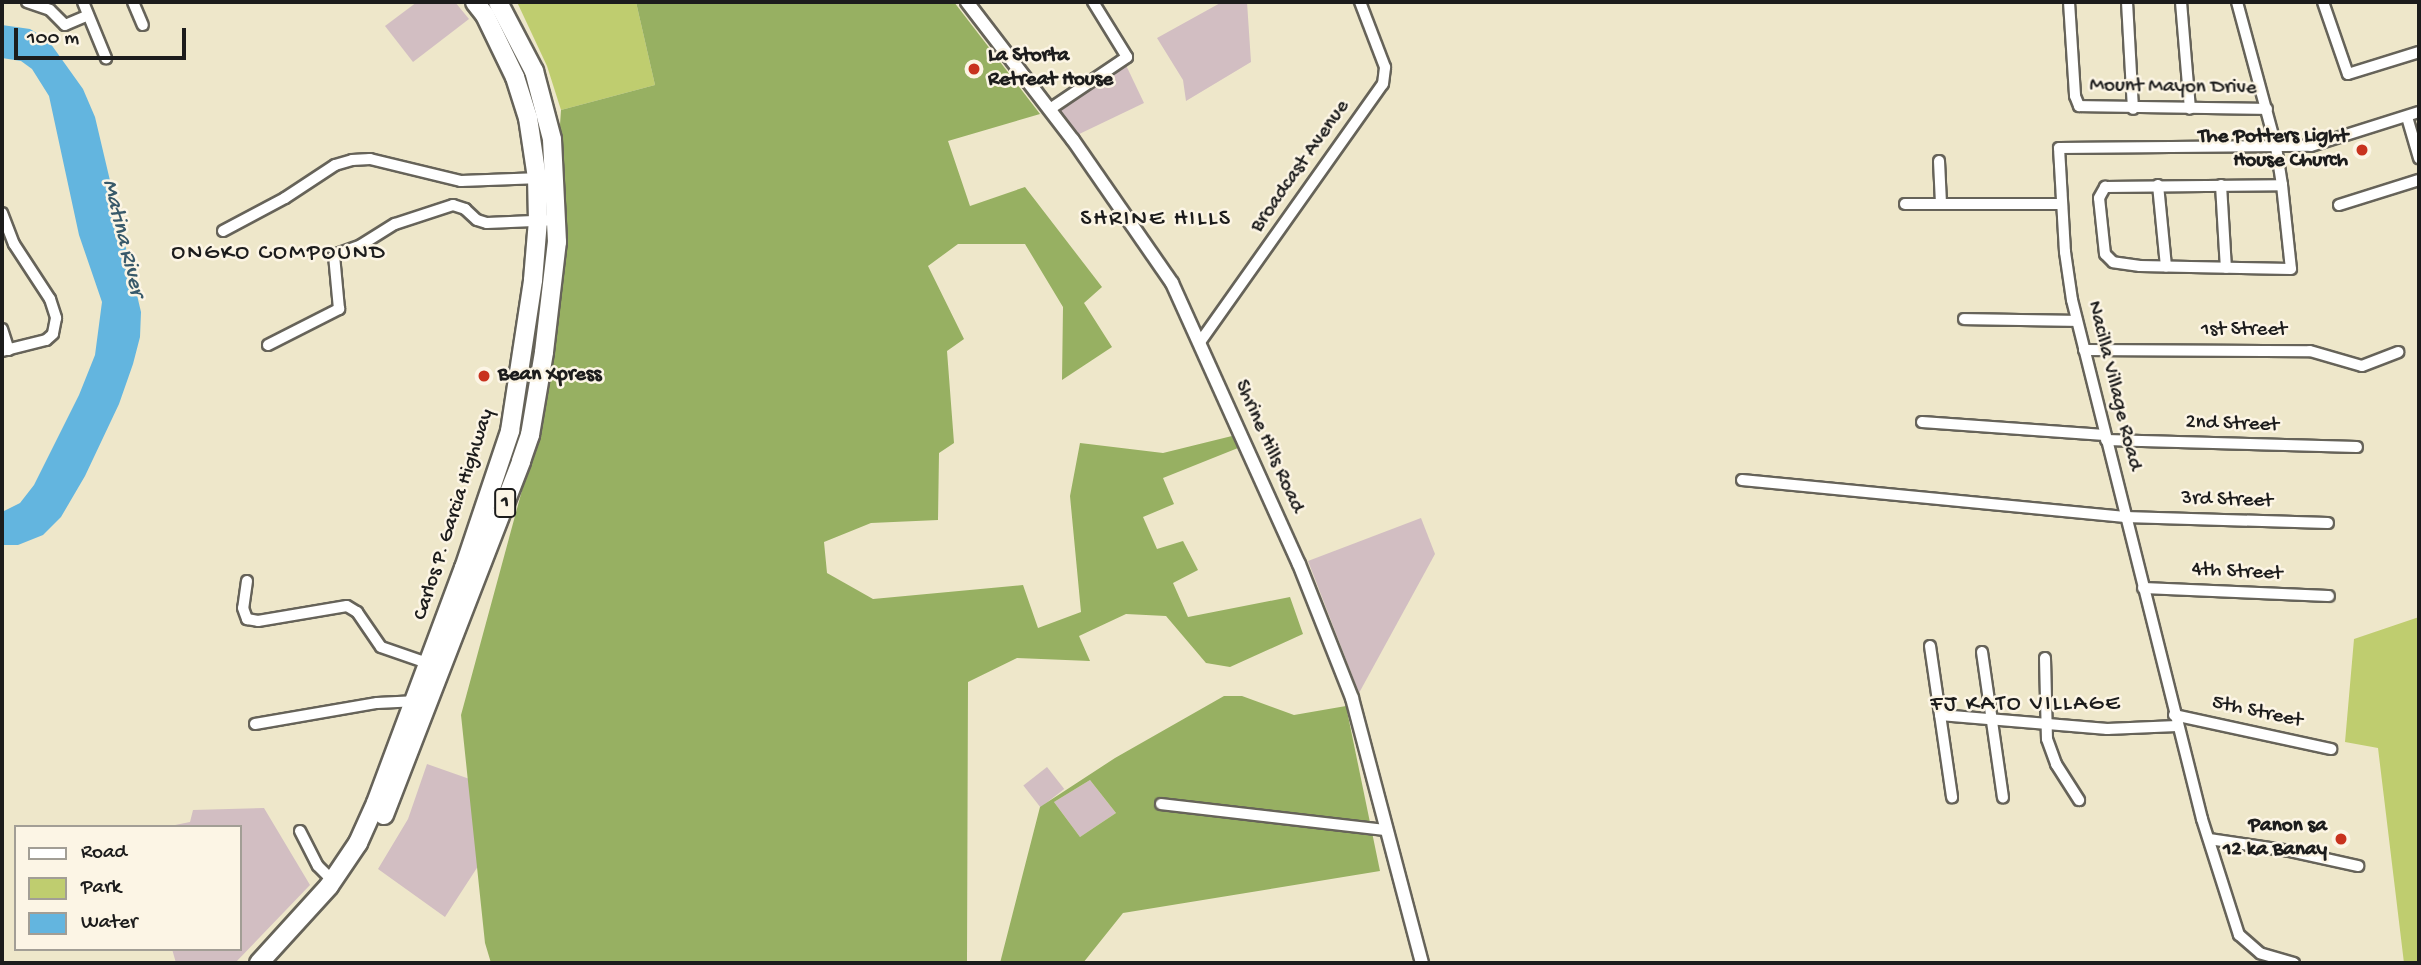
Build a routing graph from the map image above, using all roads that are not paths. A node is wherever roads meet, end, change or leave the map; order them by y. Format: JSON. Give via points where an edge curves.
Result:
{"nodes":[{"id":1,"x":27,"y":2,"type":"edge"},
{"id":2,"x":83,"y":2,"type":"edge"},
{"id":3,"x":133,"y":2,"type":"edge"},
{"id":4,"x":475,"y":2,"type":"edge"},
{"id":5,"x":498,"y":2,"type":"edge"},
{"id":6,"x":967,"y":2,"type":"edge"},
{"id":7,"x":1093,"y":2,"type":"edge"},
{"id":8,"x":1360,"y":2,"type":"edge"},
{"id":9,"x":2069,"y":2,"type":"edge"},
{"id":10,"x":2127,"y":2,"type":"edge"},
{"id":11,"x":2181,"y":2,"type":"edge"},
{"id":12,"x":2237,"y":2,"type":"edge"},
{"id":13,"x":2323,"y":2,"type":"edge"},
{"id":14,"x":89,"y":15,"type":"junction"},
{"id":15,"x":144,"y":25,"type":"dead end"},
{"id":16,"x":2419,"y":52,"type":"edge"},
{"id":17,"x":106,"y":58,"type":"dead end"},
{"id":18,"x":1050,"y":108,"type":"junction"},
{"id":19,"x":2133,"y":109,"type":"junction"},
{"id":20,"x":2190,"y":109,"type":"junction"},
{"id":21,"x":2267,"y":109,"type":"junction"},
{"id":22,"x":2419,"y":112,"type":"edge"},
{"id":23,"x":2407,"y":117,"type":"junction"},
{"id":24,"x":2276,"y":147,"type":"junction"},
{"id":25,"x":2419,"y":158,"type":"edge"},
{"id":26,"x":1939,"y":161,"type":"dead end"},
{"id":27,"x":537,"y":178,"type":"junction"},
{"id":28,"x":556,"y":178,"type":"junction"},
{"id":29,"x":2419,"y":180,"type":"edge"},
{"id":30,"x":2158,"y":185,"type":"junction"},
{"id":31,"x":2221,"y":185,"type":"junction"},
{"id":32,"x":2282,"y":185,"type":"junction"},
{"id":33,"x":1905,"y":204,"type":"dead end"},
{"id":34,"x":1941,"y":204,"type":"junction"},
{"id":35,"x":2062,"y":204,"type":"junction"},
{"id":36,"x":2339,"y":205,"type":"dead end"},
{"id":37,"x":2,"y":213,"type":"edge"},
{"id":38,"x":538,"y":220,"type":"junction"},
{"id":39,"x":557,"y":220,"type":"junction"},
{"id":40,"x":223,"y":231,"type":"dead end"},
{"id":41,"x":2166,"y":267,"type":"junction"},
{"id":42,"x":2226,"y":268,"type":"junction"},
{"id":43,"x":1964,"y":319,"type":"dead end"},
{"id":44,"x":2077,"y":320,"type":"junction"},
{"id":45,"x":2,"y":329,"type":"edge"},
{"id":46,"x":1200,"y":342,"type":"junction"},
{"id":47,"x":268,"y":345,"type":"dead end"},
{"id":48,"x":5,"y":350,"type":"edge"},
{"id":49,"x":2084,"y":350,"type":"junction"},
{"id":50,"x":2398,"y":352,"type":"dead end"},
{"id":51,"x":1922,"y":422,"type":"dead end"},
{"id":52,"x":2106,"y":438,"type":"junction"},
{"id":53,"x":2357,"y":447,"type":"dead end"},
{"id":54,"x":1742,"y":480,"type":"dead end"},
{"id":55,"x":2125,"y":517,"type":"junction"},
{"id":56,"x":2328,"y":523,"type":"dead end"},
{"id":57,"x":247,"y":581,"type":"dead end"},
{"id":58,"x":2143,"y":588,"type":"junction"},
{"id":59,"x":2329,"y":596,"type":"dead end"},
{"id":60,"x":1930,"y":646,"type":"dead end"},
{"id":61,"x":1982,"y":652,"type":"dead end"},
{"id":62,"x":2045,"y":658,"type":"dead end"},
{"id":63,"x":435,"y":666,"type":"junction"},
{"id":64,"x":421,"y":702,"type":"junction"},
{"id":65,"x":1940,"y":715,"type":"junction"},
{"id":66,"x":1992,"y":720,"type":"junction"},
{"id":67,"x":2176,"y":720,"type":"junction"},
{"id":68,"x":255,"y":724,"type":"dead end"},
{"id":69,"x":2046,"y":725,"type":"junction"},
{"id":70,"x":2331,"y":749,"type":"dead end"},
{"id":71,"x":1952,"y":797,"type":"dead end"},
{"id":72,"x":2003,"y":797,"type":"dead end"},
{"id":73,"x":2079,"y":800,"type":"dead end"},
{"id":74,"x":1161,"y":804,"type":"dead end"},
{"id":75,"x":1387,"y":830,"type":"junction"},
{"id":76,"x":300,"y":831,"type":"dead end"},
{"id":77,"x":2208,"y":839,"type":"junction"},
{"id":78,"x":2358,"y":866,"type":"dead end"},
{"id":79,"x":333,"y":881,"type":"junction"},
{"id":80,"x":2279,"y":962,"type":"edge"},
{"id":81,"x":259,"y":963,"type":"edge"},
{"id":82,"x":275,"y":963,"type":"edge"},
{"id":83,"x":1422,"y":963,"type":"edge"},
{"id":84,"x":2294,"y":963,"type":"edge"}],
"edges":[{"from":1,"to":14,"type":"street","via":[[50,10],[65,25]]},
{"from":2,"to":14,"type":"street"},
{"from":3,"to":15,"type":"street"},
{"from":4,"to":27,"type":"highway","name":"Carlos P. Garcia Highway","number":"1","via":[[515,77],[528,118]]},
{"from":5,"to":28,"type":"highway","name":"Carlos P. Garcia Highway","number":"1","via":[[541,92]]},
{"from":6,"to":18,"type":"street","name":"Shrine Hills Road"},
{"from":7,"to":18,"type":"street","via":[[1127,57]]},
{"from":8,"to":46,"type":"street","name":"Broadcast Avenue","via":[[1385,67],[1383,84]]},
{"from":9,"to":19,"type":"street","name":"Mount Mayon Drive","via":[[2079,106]]},
{"from":10,"to":19,"type":"street"},
{"from":11,"to":20,"type":"street"},
{"from":12,"to":21,"type":"street"},
{"from":13,"to":16,"type":"street","via":[[2348,74]]},
{"from":14,"to":17,"type":"street"},
{"from":18,"to":46,"type":"street","name":"Shrine Hills Road","via":[[1152,251]]},
{"from":19,"to":20,"type":"street","name":"Mount Mayon Drive"},
{"from":20,"to":21,"type":"street","name":"Mount Mayon Drive"},
{"from":21,"to":24,"type":"street"},
{"from":22,"to":23,"type":"street","name":"Nacilla Village Road"},
{"from":23,"to":24,"type":"street","name":"Nacilla Village Road","via":[[2319,144]]},
{"from":23,"to":25,"type":"street"},
{"from":24,"to":32,"type":"street"},
{"from":24,"to":35,"type":"street","name":"Nacilla Village Road","via":[[2059,148]]},
{"from":26,"to":34,"type":"street"},
{"from":27,"to":28,"type":"street"},
{"from":27,"to":38,"type":"highway","name":"Carlos P. Garcia Highway","number":"1"},
{"from":27,"to":40,"type":"street","via":[[453,180],[370,159],[352,160],[335,164],[285,198]]},
{"from":28,"to":39,"type":"highway","name":"Carlos P. Garcia Highway","number":"1"},
{"from":29,"to":36,"type":"street"},
{"from":30,"to":31,"type":"street"},
{"from":30,"to":41,"type":"street"},
{"from":30,"to":41,"type":"street","via":[[2105,187],[2099,193],[2100,210],[2109,259]]},
{"from":31,"to":32,"type":"street"},
{"from":31,"to":42,"type":"street"},
{"from":32,"to":42,"type":"street","via":[[2291,269]]},
{"from":33,"to":34,"type":"street"},
{"from":34,"to":35,"type":"street"},
{"from":35,"to":44,"type":"street","name":"Nacilla Village Road","via":[[2068,278]]},
{"from":37,"to":48,"type":"street","via":[[14,244],[50,299],[56,325],[46,340]]},
{"from":38,"to":39,"type":"street"},
{"from":38,"to":47,"type":"street","via":[[487,223],[453,205],[395,224],[334,255],[339,309]]},
{"from":38,"to":63,"type":"highway","name":"Carlos P. Garcia Highway","number":"1","via":[[510,431]]},
{"from":39,"to":63,"type":"highway","name":"Carlos P. Garcia Highway","number":"1","via":[[544,352],[530,435]]},
{"from":41,"to":42,"type":"street"},
{"from":43,"to":44,"type":"street"},
{"from":44,"to":49,"type":"street","name":"Nacilla Village Road"},
{"from":45,"to":48,"type":"street"},
{"from":46,"to":75,"type":"street","name":"Shrine Hills Road","via":[[1328,635],[1366,742]]},
{"from":49,"to":50,"type":"street","name":"1st Street","via":[[2310,351],[2362,366]]},
{"from":49,"to":52,"type":"street","name":"Nacilla Village Road"},
{"from":51,"to":52,"type":"street","name":"2nd Street"},
{"from":52,"to":53,"type":"street","name":"2nd Street"},
{"from":52,"to":55,"type":"street","name":"Nacilla Village Road"},
{"from":54,"to":55,"type":"street","name":"3rd Street"},
{"from":55,"to":56,"type":"street","name":"3rd Street"},
{"from":55,"to":58,"type":"street","name":"Nacilla Village Road"},
{"from":57,"to":63,"type":"street","via":[[243,608],[247,619],[347,606],[381,647]]},
{"from":58,"to":59,"type":"street","name":"4th Street"},
{"from":58,"to":67,"type":"street","name":"Nacilla Village Road"},
{"from":60,"to":65,"type":"street"},
{"from":61,"to":66,"type":"street"},
{"from":62,"to":69,"type":"street"},
{"from":63,"to":64,"type":"highway","name":"Carlos P. Garcia Highway","number":"1"},
{"from":64,"to":68,"type":"street","via":[[377,703]]},
{"from":64,"to":79,"type":"highway","name":"Carlos P. Garcia Highway","number":"1","via":[[358,843]]},
{"from":64,"to":82,"type":"highway","name":"Carlos P. Garcia Highway","number":"1","via":[[386,809],[354,873]]},
{"from":65,"to":66,"type":"street","name":"5th Street"},
{"from":65,"to":71,"type":"street"},
{"from":66,"to":69,"type":"street","name":"5th Street"},
{"from":66,"to":72,"type":"street"},
{"from":67,"to":69,"type":"street","name":"5th Street","via":[[2107,729]]},
{"from":67,"to":70,"type":"street","name":"5th Street"},
{"from":67,"to":77,"type":"street","name":"Nacilla Village Road"},
{"from":69,"to":73,"type":"street","via":[[2050,751]]},
{"from":74,"to":75,"type":"street"},
{"from":75,"to":83,"type":"street","name":"Shrine Hills Road"},
{"from":76,"to":79,"type":"street","via":[[318,866]]},
{"from":77,"to":78,"type":"street","via":[[2290,850]]},
{"from":77,"to":80,"type":"street","name":"Nacilla Village Road","via":[[2239,935],[2251,948]]},
{"from":79,"to":81,"type":"highway","name":"Carlos P. Garcia Highway","number":"1"},
{"from":80,"to":84,"type":"street","name":"Nacilla Village Road"}]}
